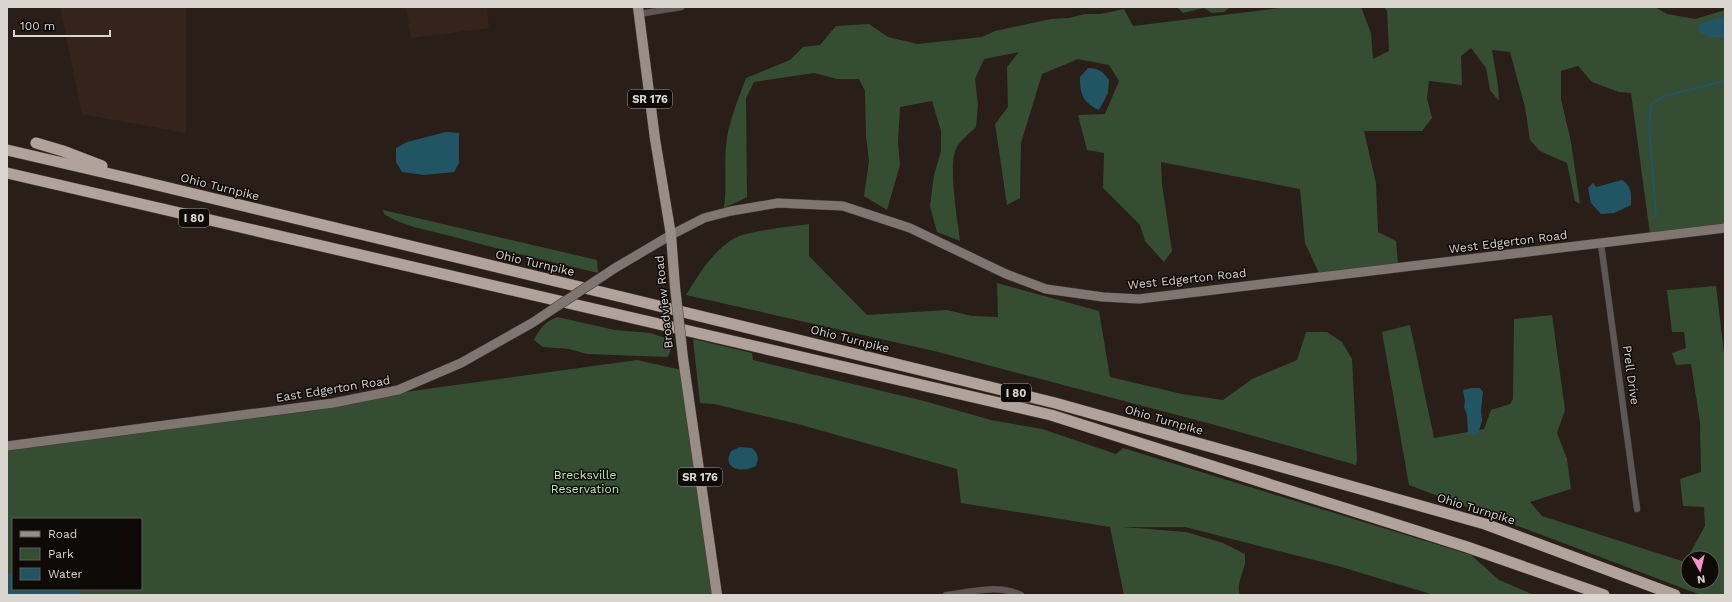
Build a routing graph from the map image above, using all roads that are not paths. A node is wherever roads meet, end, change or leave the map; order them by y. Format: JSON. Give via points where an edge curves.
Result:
{"nodes":[{"id":1,"x":680,"y":7,"type":"edge"},
{"id":2,"x":638,"y":10,"type":"edge"},
{"id":3,"x":36,"y":143,"type":"dead end"},
{"id":4,"x":7,"y":150,"type":"edge"},
{"id":5,"x":7,"y":173,"type":"edge"},
{"id":6,"x":7,"y":176,"type":"edge"},
{"id":7,"x":132,"y":179,"type":"junction"},
{"id":8,"x":47,"y":183,"type":"junction"},
{"id":9,"x":1725,"y":228,"type":"edge"},
{"id":10,"x":671,"y":235,"type":"junction"},
{"id":11,"x":1602,"y":244,"type":"junction"},
{"id":12,"x":7,"y":446,"type":"edge"},
{"id":13,"x":1637,"y":509,"type":"dead end"},
{"id":14,"x":718,"y":595,"type":"edge"},
{"id":15,"x":946,"y":595,"type":"edge"},
{"id":16,"x":1021,"y":595,"type":"edge"},
{"id":17,"x":1604,"y":595,"type":"edge"},
{"id":18,"x":1675,"y":595,"type":"edge"}],
"edges":[{"from":1,"to":2,"type":"street"},
{"from":2,"to":10,"type":"main road","name":"Broadview Road","number":"SR 176"},
{"from":3,"to":7,"type":"highway"},
{"from":4,"to":7,"type":"highway","name":"Ohio Turnpike","number":"I 80"},
{"from":5,"to":8,"type":"highway","number":"I 80"},
{"from":6,"to":8,"type":"highway"},
{"from":7,"to":18,"type":"highway","name":"Ohio Turnpike","number":"I 80","via":[[1055,403],[1485,524]]},
{"from":8,"to":17,"type":"highway","number":"I 80","via":[[1051,415],[1468,547]]},
{"from":9,"to":11,"type":"street","name":"West Edgerton Road"},
{"from":10,"to":11,"type":"street","name":"West Edgerton Road","via":[[704,218],[731,210],[778,204],[843,206],[910,228],[1006,274],[1046,290],[1139,299],[1568,246]]},
{"from":10,"to":12,"type":"street","name":"East Edgerton Road","bridge":true,"via":[[615,268],[532,323],[462,363],[398,390],[330,403]]},
{"from":10,"to":14,"type":"main road","name":"Broadview Road","number":"SR 176","bridge":true,"via":[[683,358]]},
{"from":11,"to":13,"type":"street","name":"Prell Drive"},
{"from":15,"to":16,"type":"street","via":[[990,589],[1012,591]]}]}
